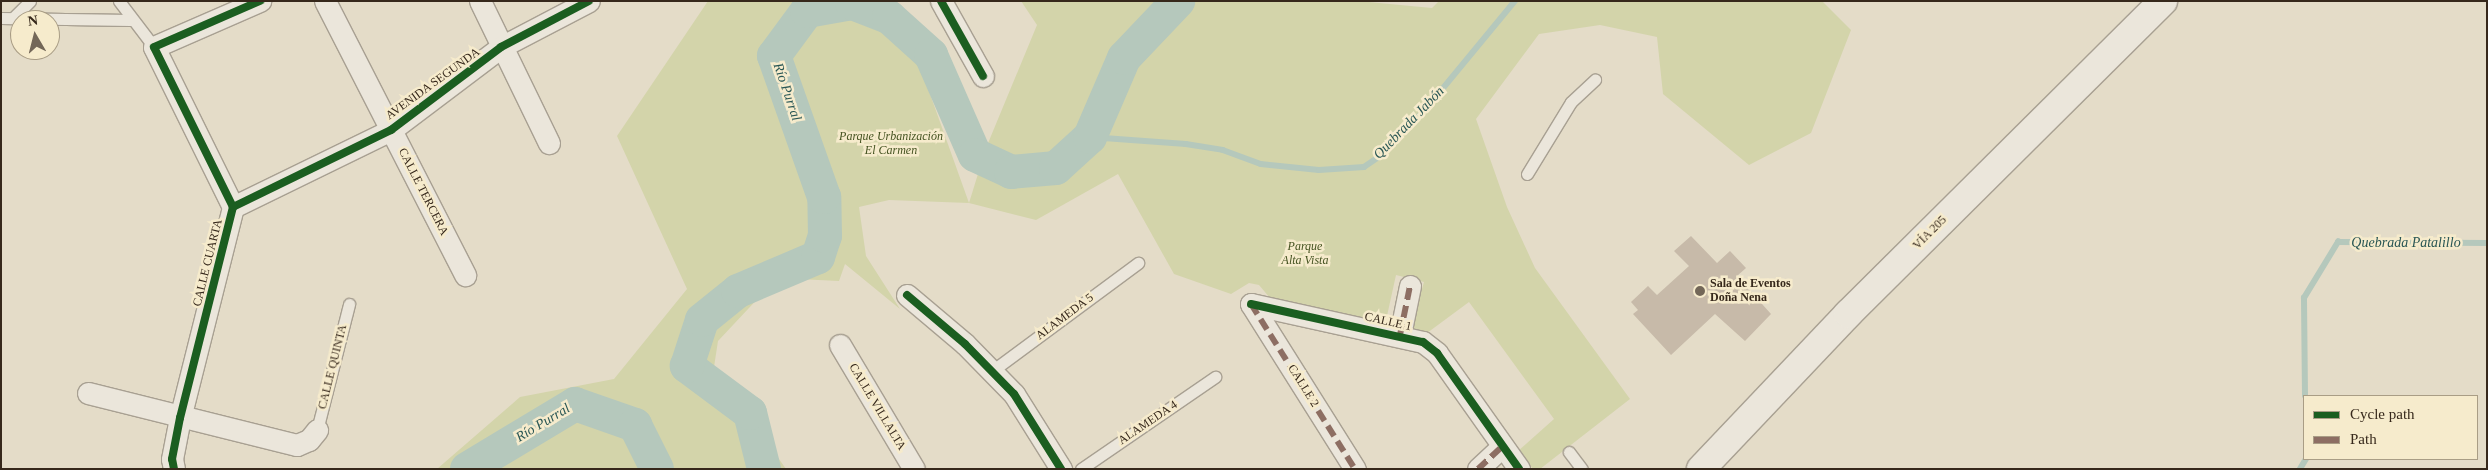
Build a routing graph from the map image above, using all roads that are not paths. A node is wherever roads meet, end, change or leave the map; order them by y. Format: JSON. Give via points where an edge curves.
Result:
{"nodes":[{"id":1,"x":30,"y":1,"type":"edge"},
{"id":2,"x":119,"y":1,"type":"edge"},
{"id":3,"x":260,"y":1,"type":"edge"},
{"id":4,"x":326,"y":1,"type":"edge"},
{"id":5,"x":480,"y":1,"type":"edge"},
{"id":6,"x":589,"y":1,"type":"edge"},
{"id":7,"x":941,"y":1,"type":"edge"},
{"id":8,"x":2162,"y":1,"type":"edge"},
{"id":9,"x":7,"y":18,"type":"edge"},
{"id":10,"x":130,"y":20,"type":"junction"},
{"id":11,"x":154,"y":47,"type":"junction"},
{"id":12,"x":501,"y":47,"type":"junction"},
{"id":13,"x":983,"y":76,"type":"dead end"},
{"id":14,"x":1595,"y":80,"type":"dead end"},
{"id":15,"x":391,"y":130,"type":"junction"},
{"id":16,"x":549,"y":143,"type":"dead end"},
{"id":17,"x":1527,"y":174,"type":"dead end"},
{"id":18,"x":233,"y":207,"type":"junction"},
{"id":19,"x":1138,"y":263,"type":"dead end"},
{"id":20,"x":466,"y":275,"type":"dead end"},
{"id":21,"x":1410,"y":286,"type":"dead end"},
{"id":22,"x":907,"y":295,"type":"dead end"},
{"id":23,"x":349,"y":304,"type":"dead end"},
{"id":24,"x":1251,"y":304,"type":"joint"},
{"id":25,"x":1400,"y":335,"type":"junction"},
{"id":26,"x":840,"y":345,"type":"dead end"},
{"id":27,"x":992,"y":371,"type":"junction"},
{"id":28,"x":1215,"y":377,"type":"dead end"},
{"id":29,"x":88,"y":393,"type":"dead end"},
{"id":30,"x":180,"y":418,"type":"junction"},
{"id":31,"x":317,"y":430,"type":"joint"},
{"id":32,"x":1502,"y":447,"type":"junction"},
{"id":33,"x":1569,"y":452,"type":"dead end"},
{"id":34,"x":174,"y":469,"type":"edge"},
{"id":35,"x":914,"y":469,"type":"edge"},
{"id":36,"x":1061,"y":469,"type":"edge"},
{"id":37,"x":1081,"y":469,"type":"edge"},
{"id":38,"x":1355,"y":469,"type":"edge"},
{"id":39,"x":1478,"y":469,"type":"edge"},
{"id":40,"x":1519,"y":469,"type":"edge"},
{"id":41,"x":1582,"y":469,"type":"edge"},
{"id":42,"x":1701,"y":469,"type":"edge"}],
"edges":[{"from":1,"to":9,"type":"lane"},
{"from":2,"to":10,"type":"lane"},
{"from":3,"to":11,"type":"street"},
{"from":4,"to":15,"type":"street","name":"CALLE TERCERA"},
{"from":5,"to":12,"type":"street"},
{"from":6,"to":12,"type":"street","name":"AVENIDA SEGUNDA"},
{"from":7,"to":13,"type":"street"},
{"from":8,"to":42,"type":"main road","name":"VÍA 205","via":[[1848,314]]},
{"from":9,"to":10,"type":"lane"},
{"from":10,"to":11,"type":"lane"},
{"from":11,"to":18,"type":"street","name":"CALLE CUARTA"},
{"from":12,"to":15,"type":"street","name":"AVENIDA SEGUNDA"},
{"from":12,"to":16,"type":"street"},
{"from":14,"to":17,"type":"lane","via":[[1571,102]]},
{"from":15,"to":18,"type":"street","name":"AVENIDA SEGUNDA"},
{"from":15,"to":20,"type":"street","name":"CALLE TERCERA"},
{"from":18,"to":30,"type":"street","name":"CALLE CUARTA"},
{"from":19,"to":27,"type":"lane","name":"ALAMEDA 5"},
{"from":21,"to":25,"type":"street"},
{"from":22,"to":27,"type":"street"},
{"from":23,"to":31,"type":"lane","name":"CALLE QUINTA"},
{"from":24,"to":25,"type":"street","name":"CALLE 1"},
{"from":24,"to":38,"type":"street","name":"CALLE 2"},
{"from":25,"to":32,"type":"street","name":"CALLE 1","via":[[1423,342],[1437,353]]},
{"from":26,"to":35,"type":"street","name":"CALLE VILLALTA"},
{"from":27,"to":36,"type":"street","via":[[1030,417]]},
{"from":28,"to":37,"type":"lane","name":"ALAMEDA 4"},
{"from":29,"to":30,"type":"street"},
{"from":30,"to":31,"type":"street","via":[[297,444],[309,440]]},
{"from":30,"to":34,"type":"street","name":"CALLE CUARTA","via":[[172,459]]},
{"from":32,"to":39,"type":"street"},
{"from":32,"to":40,"type":"street","name":"CALLE 1"},
{"from":33,"to":41,"type":"lane"}]}
